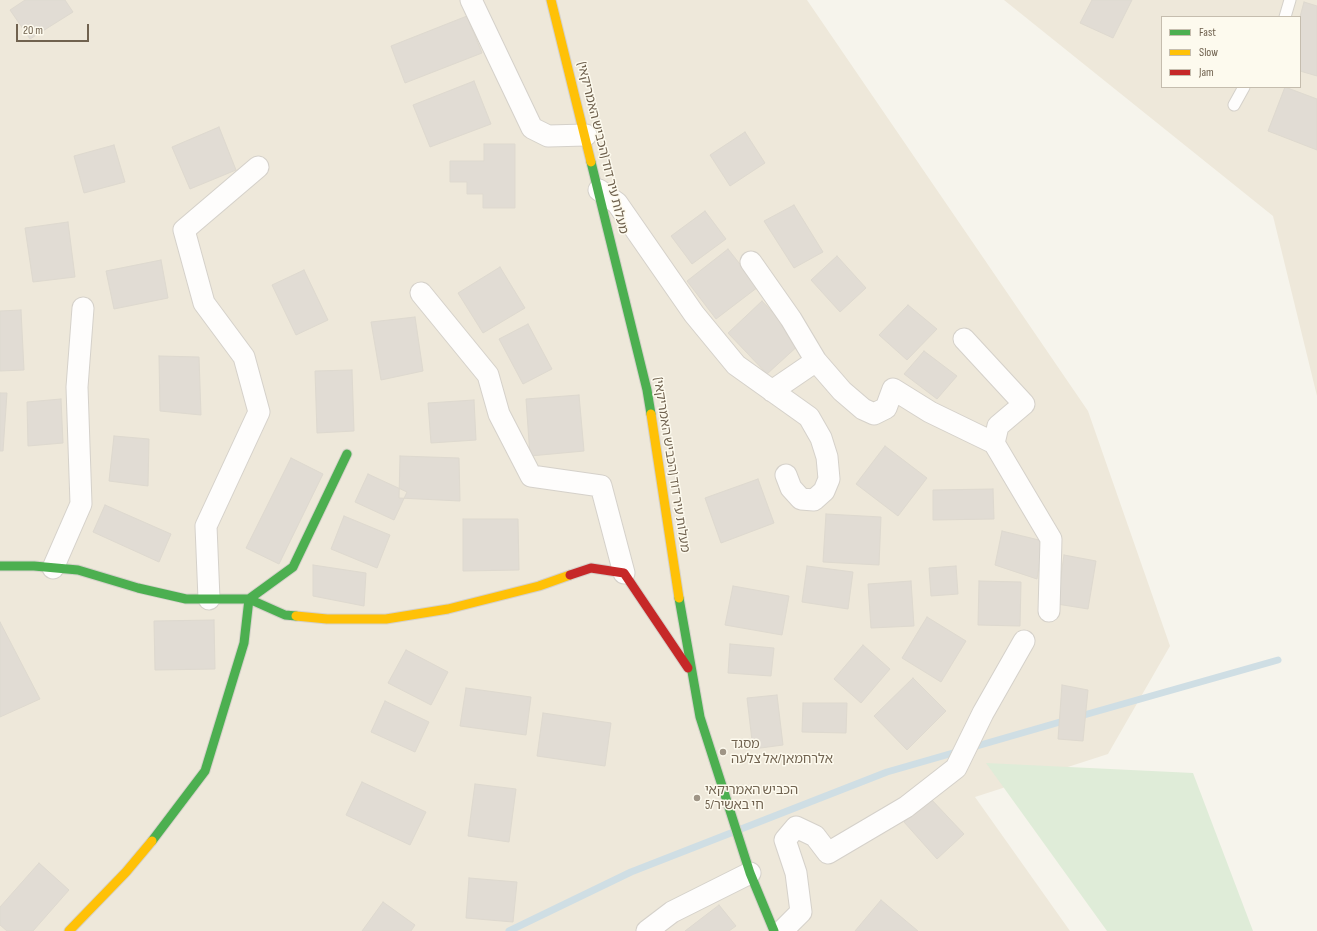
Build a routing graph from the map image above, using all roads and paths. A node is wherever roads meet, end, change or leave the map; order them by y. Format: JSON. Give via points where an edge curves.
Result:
{"nodes":[{"id":1,"x":471,"y":0,"type":"edge"},
{"id":2,"x":551,"y":0,"type":"edge"},
{"id":3,"x":1290,"y":0,"type":"edge"},
{"id":4,"x":1285,"y":16,"type":"edge"},
{"id":5,"x":1243,"y":88,"type":"edge"},
{"id":6,"x":1234,"y":105,"type":"dead end"},
{"id":7,"x":586,"y":135,"type":"junction"},
{"id":8,"x":258,"y":166,"type":"dead end"},
{"id":9,"x":599,"y":190,"type":"junction"},
{"id":10,"x":752,"y":262,"type":"dead end"},
{"id":11,"x":421,"y":292,"type":"dead end"},
{"id":12,"x":83,"y":308,"type":"dead end"},
{"id":13,"x":964,"y":339,"type":"dead end"},
{"id":14,"x":816,"y":361,"type":"junction"},
{"id":15,"x":772,"y":391,"type":"junction"},
{"id":16,"x":994,"y":443,"type":"junction"},
{"id":17,"x":347,"y":454,"type":"dead end"},
{"id":18,"x":786,"y":475,"type":"dead end"},
{"id":19,"x":0,"y":566,"type":"edge"},
{"id":20,"x":53,"y":568,"type":"junction"},
{"id":21,"x":624,"y":573,"type":"junction"},
{"id":22,"x":209,"y":599,"type":"junction"},
{"id":23,"x":250,"y":599,"type":"junction"},
{"id":24,"x":1049,"y":611,"type":"dead end"},
{"id":25,"x":1024,"y":641,"type":"dead end"},
{"id":26,"x":691,"y":673,"type":"junction"},
{"id":27,"x":750,"y":873,"type":"junction"},
{"id":28,"x":69,"y":931,"type":"edge"},
{"id":29,"x":647,"y":931,"type":"edge"},
{"id":30,"x":774,"y":931,"type":"edge"},
{"id":31,"x":782,"y":931,"type":"edge"}],
"edges":[{"from":1,"to":7,"type":"street","via":[[532,128],[548,136]]},
{"from":2,"to":7,"type":"street","name":"מעלות עיר דוד (הכביש האמריקאי)"},
{"from":3,"to":4,"type":"lane"},
{"from":5,"to":6,"type":"lane"},
{"from":7,"to":9,"type":"street","name":"מעלות עיר דוד (הכביש האמריקאי)"},
{"from":8,"to":22,"type":"street","via":[[184,230],[204,304],[244,357],[259,412],[206,526]]},
{"from":9,"to":15,"type":"street","via":[[618,203],[694,314],[736,365]]},
{"from":9,"to":26,"type":"street","name":"מעלות עיר דוד (הכביש האמריקאי)","via":[[647,390]]},
{"from":10,"to":14,"type":"street"},
{"from":11,"to":21,"type":"street","via":[[488,375],[499,414],[531,476],[601,486]]},
{"from":12,"to":20,"type":"street","via":[[77,387],[81,504]]},
{"from":13,"to":16,"type":"street","via":[[1024,404],[998,426]]},
{"from":14,"to":15,"type":"street"},
{"from":14,"to":16,"type":"street","via":[[842,391],[863,409],[874,414],[886,408],[893,389],[930,412]]},
{"from":15,"to":18,"type":"street","via":[[809,417],[821,438],[827,457],[829,479],[824,491],[814,500],[801,499],[791,488]]},
{"from":16,"to":24,"type":"street","via":[[1051,539]]},
{"from":17,"to":23,"type":"street","via":[[293,567]]},
{"from":19,"to":20,"type":"street"},
{"from":20,"to":22,"type":"street","via":[[78,570],[186,599]]},
{"from":21,"to":23,"type":"street","via":[[591,568],[538,586],[448,608],[386,619],[327,619],[285,615]]},
{"from":21,"to":26,"type":"street"},
{"from":22,"to":23,"type":"street"},
{"from":23,"to":28,"type":"street","via":[[244,643],[205,771],[126,872]]},
{"from":25,"to":31,"type":"street","via":[[983,713],[956,768],[906,807],[828,853],[815,836],[796,827],[785,840],[796,873],[801,912]]},
{"from":26,"to":27,"type":"street","name":"מעלות עיר דוד (הכביש האמריקאי)","via":[[700,717]]},
{"from":27,"to":29,"type":"street","via":[[672,912]]},
{"from":27,"to":30,"type":"street","name":"מעלות עיר דוד (הכביש האמריקאי)"}]}
